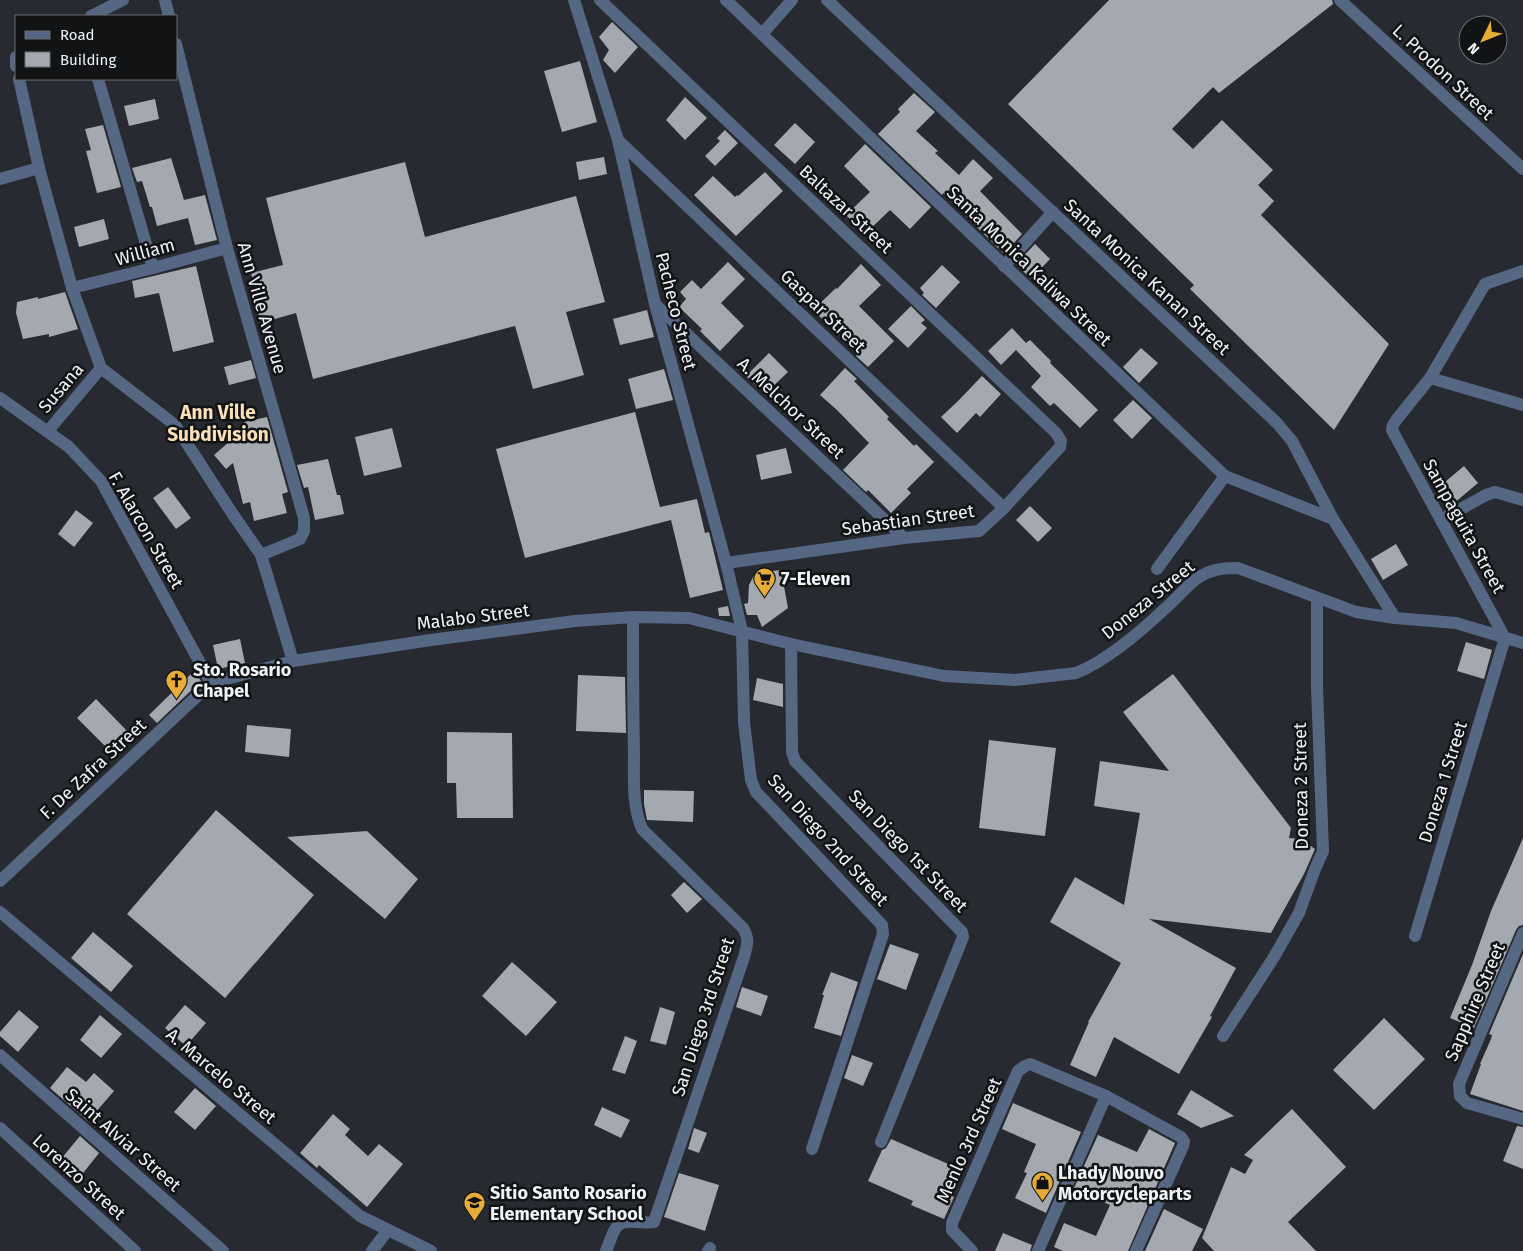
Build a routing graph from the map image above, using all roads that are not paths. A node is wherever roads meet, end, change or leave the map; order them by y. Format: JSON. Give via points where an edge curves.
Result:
{"nodes":[{"id":1,"x":123,"y":0,"type":"edge"},
{"id":2,"x":166,"y":0,"type":"edge"},
{"id":3,"x":574,"y":0,"type":"edge"},
{"id":4,"x":600,"y":0,"type":"edge"},
{"id":5,"x":726,"y":0,"type":"edge"},
{"id":6,"x":792,"y":0,"type":"edge"},
{"id":7,"x":827,"y":0,"type":"edge"},
{"id":8,"x":1340,"y":0,"type":"edge"},
{"id":9,"x":93,"y":15,"type":"edge"},
{"id":10,"x":170,"y":15,"type":"edge"},
{"id":11,"x":762,"y":34,"type":"junction"},
{"id":12,"x":178,"y":52,"type":"edge"},
{"id":13,"x":19,"y":80,"type":"edge"},
{"id":14,"x":98,"y":80,"type":"edge"},
{"id":15,"x":618,"y":140,"type":"junction"},
{"id":16,"x":39,"y":168,"type":"junction"},
{"id":17,"x":1523,"y":169,"type":"edge"},
{"id":18,"x":0,"y":179,"type":"edge"},
{"id":19,"x":1053,"y":212,"type":"junction"},
{"id":20,"x":227,"y":248,"type":"junction"},
{"id":21,"x":1004,"y":266,"type":"junction"},
{"id":22,"x":153,"y":268,"type":"junction"},
{"id":23,"x":1523,"y":271,"type":"edge"},
{"id":24,"x":72,"y":288,"type":"junction"},
{"id":25,"x":655,"y":304,"type":"junction"},
{"id":26,"x":101,"y":368,"type":"junction"},
{"id":27,"x":1430,"y":378,"type":"junction"},
{"id":28,"x":0,"y":398,"type":"edge"},
{"id":29,"x":1523,"y":405,"type":"edge"},
{"id":30,"x":48,"y":431,"type":"junction"},
{"id":31,"x":1060,"y":447,"type":"joint"},
{"id":32,"x":1224,"y":476,"type":"junction"},
{"id":33,"x":1523,"y":500,"type":"edge"},
{"id":34,"x":1004,"y":508,"type":"junction"},
{"id":35,"x":1333,"y":519,"type":"junction"},
{"id":36,"x":1440,"y":520,"type":"junction"},
{"id":37,"x":904,"y":538,"type":"junction"},
{"id":38,"x":262,"y":555,"type":"junction"},
{"id":39,"x":726,"y":563,"type":"junction"},
{"id":40,"x":1157,"y":569,"type":"dead end"},
{"id":41,"x":1317,"y":598,"type":"junction"},
{"id":42,"x":633,"y":617,"type":"junction"},
{"id":43,"x":1395,"y":618,"type":"junction"},
{"id":44,"x":742,"y":631,"type":"junction"},
{"id":45,"x":1505,"y":638,"type":"junction"},
{"id":46,"x":1522,"y":639,"type":"edge"},
{"id":47,"x":791,"y":644,"type":"junction"},
{"id":48,"x":293,"y":661,"type":"junction"},
{"id":49,"x":211,"y":683,"type":"junction"},
{"id":50,"x":0,"y":881,"type":"edge"},
{"id":51,"x":0,"y":912,"type":"edge"},
{"id":52,"x":1523,"y":933,"type":"edge"},
{"id":53,"x":1415,"y":936,"type":"dead end"},
{"id":54,"x":1222,"y":1036,"type":"dead end"},
{"id":55,"x":0,"y":1055,"type":"edge"},
{"id":56,"x":1106,"y":1096,"type":"junction"},
{"id":57,"x":1523,"y":1119,"type":"edge"},
{"id":58,"x":0,"y":1128,"type":"edge"},
{"id":59,"x":881,"y":1142,"type":"dead end"},
{"id":60,"x":812,"y":1149,"type":"dead end"},
{"id":61,"x":388,"y":1230,"type":"junction"},
{"id":62,"x":135,"y":1251,"type":"edge"},
{"id":63,"x":223,"y":1251,"type":"edge"},
{"id":64,"x":372,"y":1251,"type":"edge"},
{"id":65,"x":431,"y":1251,"type":"edge"},
{"id":66,"x":606,"y":1251,"type":"edge"},
{"id":67,"x":972,"y":1251,"type":"edge"},
{"id":68,"x":1038,"y":1251,"type":"edge"},
{"id":69,"x":1136,"y":1251,"type":"edge"}],
"edges":[{"from":1,"to":9,"type":"street"},
{"from":2,"to":10,"type":"street"},
{"from":3,"to":15,"type":"street","name":"Pacheco Street"},
{"from":4,"to":31,"type":"street","name":"Baltazar Street","via":[[1056,433],[1061,441]]},
{"from":5,"to":11,"type":"street","name":"Santa Monica Kaliwa Street"},
{"from":6,"to":11,"type":"street"},
{"from":7,"to":19,"type":"street","name":"Santa Monica Kanan Street"},
{"from":8,"to":17,"type":"street","name":"L. Prodon Street"},
{"from":11,"to":21,"type":"street","name":"Santa Monica Kaliwa Street"},
{"from":12,"to":20,"type":"street","name":"Ann Ville Avenue"},
{"from":13,"to":16,"type":"street"},
{"from":14,"to":22,"type":"street"},
{"from":15,"to":25,"type":"street","name":"Pacheco Street"},
{"from":15,"to":34,"type":"street","name":"Gaspar Street"},
{"from":16,"to":18,"type":"street"},
{"from":16,"to":24,"type":"street"},
{"from":19,"to":21,"type":"street"},
{"from":19,"to":35,"type":"street","name":"Santa Monica Kanan Street","via":[[1277,423],[1292,441]]},
{"from":20,"to":22,"type":"street","name":"William"},
{"from":20,"to":38,"type":"street","name":"Ann Ville Avenue","via":[[304,518],[300,539]]},
{"from":21,"to":32,"type":"street","name":"Santa Monica Kaliwa Street"},
{"from":22,"to":24,"type":"street","name":"William"},
{"from":23,"to":27,"type":"street","via":[[1485,284]]},
{"from":24,"to":26,"type":"street"},
{"from":25,"to":37,"type":"street","name":"A. Melchor Street"},
{"from":25,"to":39,"type":"street","name":"Pacheco Street"},
{"from":26,"to":30,"type":"street","name":"Susana"},
{"from":26,"to":38,"type":"street","via":[[175,425]]},
{"from":27,"to":29,"type":"street"},
{"from":27,"to":36,"type":"street","name":"Sampaguita Street","via":[[1392,430]]},
{"from":28,"to":30,"type":"street","name":"F. Alarcon Street"},
{"from":30,"to":49,"type":"street","name":"F. Alarcon Street","via":[[69,447],[101,481]]},
{"from":31,"to":34,"type":"street","name":"Sebastian Street"},
{"from":32,"to":35,"type":"street","name":"Santa Monica Kaliwa Street"},
{"from":32,"to":40,"type":"street"},
{"from":33,"to":36,"type":"street","via":[[1495,492]]},
{"from":34,"to":37,"type":"street","name":"Sebastian Street","via":[[979,531]]},
{"from":35,"to":43,"type":"street","name":"Santa Monica Kanan Street"},
{"from":36,"to":45,"type":"street","name":"Sampaguita Street"},
{"from":37,"to":39,"type":"street","name":"Sebastian Street"},
{"from":38,"to":48,"type":"street"},
{"from":39,"to":44,"type":"street","name":"Pacheco Street"},
{"from":41,"to":43,"type":"street","name":"Doneza Street","via":[[1356,612]]},
{"from":41,"to":47,"type":"street","name":"Doneza Street","via":[[1238,568],[1219,568],[1200,576],[1134,635],[1083,670],[1015,680],[944,676]]},
{"from":41,"to":54,"type":"street","name":"Doneza 2 Street","via":[[1323,851],[1300,913]]},
{"from":42,"to":44,"type":"street","name":"Malabo Street","via":[[689,618]]},
{"from":42,"to":48,"type":"street","name":"Malabo Street","via":[[431,640]]},
{"from":42,"to":66,"type":"street","name":"San Diego 3rd Street","via":[[634,802],[637,817],[642,829],[743,928],[748,941],[654,1222],[623,1221],[617,1226]]},
{"from":43,"to":45,"type":"street","name":"Doneza Street","via":[[1456,623]]},
{"from":44,"to":47,"type":"street","name":"Doneza Street"},
{"from":44,"to":60,"type":"street","name":"San Diego 2nd Street","via":[[744,722],[751,780],[756,792],[882,925],[883,934]]},
{"from":45,"to":46,"type":"street","name":"Doneza Street"},
{"from":45,"to":53,"type":"street","name":"Doneza 1 Street"},
{"from":47,"to":59,"type":"street","name":"San Diego 1st Street","via":[[792,752],[795,761],[962,932],[963,937]]},
{"from":48,"to":49,"type":"street","name":"Malabo Street"},
{"from":49,"to":50,"type":"street","name":"F. De Zafra Street"},
{"from":51,"to":61,"type":"street","name":"A. Marcelo Street","via":[[360,1216]]},
{"from":52,"to":57,"type":"street","name":"Sapphire Street","via":[[1459,1084],[1460,1096],[1467,1103]]},
{"from":55,"to":63,"type":"street","name":"Saint Alviar Street"},
{"from":56,"to":67,"type":"street","name":"Menlo 3rd Street","via":[[1030,1064],[1018,1071],[952,1223],[952,1230]]},
{"from":56,"to":68,"type":"street"},
{"from":56,"to":69,"type":"street","via":[[1184,1141]]},
{"from":58,"to":62,"type":"street","name":"Lorenzo Street"},
{"from":61,"to":64,"type":"street"},
{"from":61,"to":65,"type":"street","name":"A. Marcelo Street"}]}
